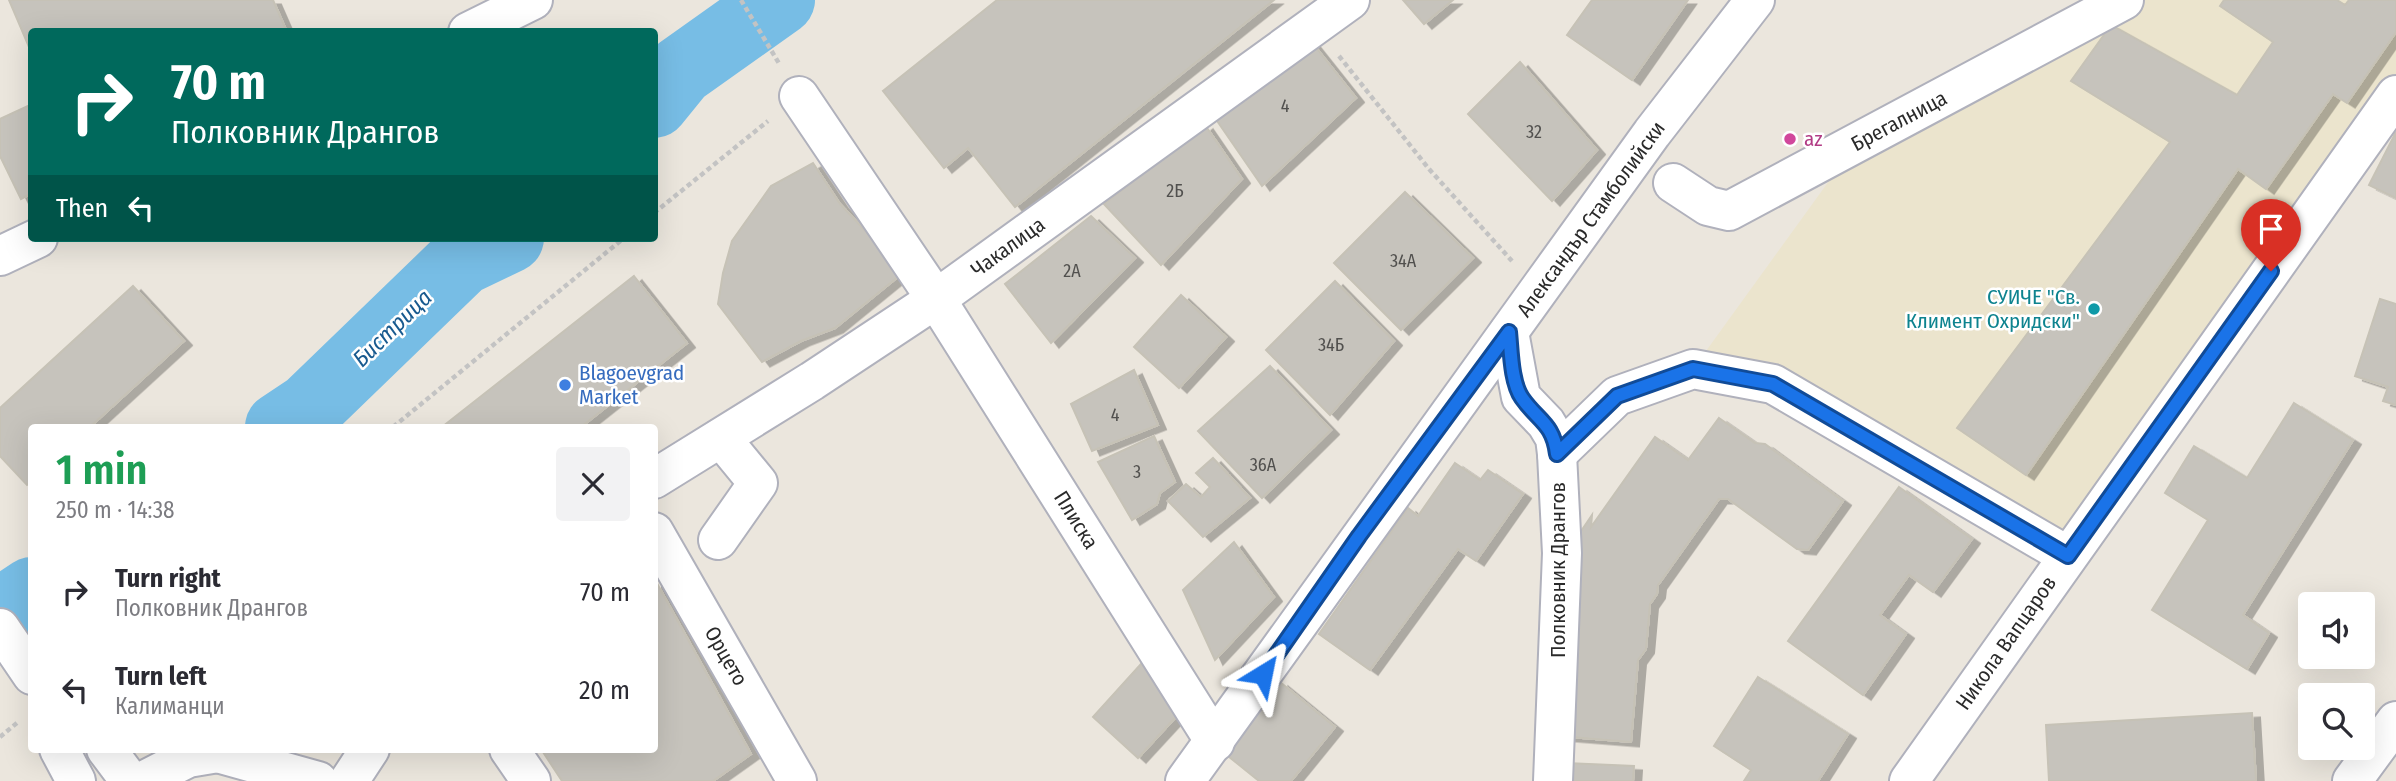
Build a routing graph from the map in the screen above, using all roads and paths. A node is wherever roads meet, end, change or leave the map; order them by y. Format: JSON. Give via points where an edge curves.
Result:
{"nodes":[{"id":1,"x":533,"y":0,"type":"edge"},
{"id":2,"x":741,"y":0,"type":"edge"},
{"id":3,"x":1350,"y":0,"type":"edge"},
{"id":4,"x":1755,"y":0,"type":"edge"},
{"id":5,"x":2124,"y":0,"type":"edge"},
{"id":6,"x":1315,"y":25,"type":"junction"},
{"id":7,"x":476,"y":28,"type":"edge"},
{"id":8,"x":2396,"y":95,"type":"edge"},
{"id":9,"x":799,"y":96,"type":"junction"},
{"id":10,"x":1673,"y":183,"type":"dead end"},
{"id":11,"x":658,"y":210,"type":"edge"},
{"id":12,"x":30,"y":242,"type":"edge"},
{"id":13,"x":619,"y":242,"type":"edge"},
{"id":14,"x":0,"y":256,"type":"edge"},
{"id":15,"x":1539,"y":290,"type":"junction"},
{"id":16,"x":936,"y":299,"type":"junction"},
{"id":17,"x":1509,"y":332,"type":"junction"},
{"id":18,"x":397,"y":424,"type":"edge"},
{"id":19,"x":721,"y":438,"type":"junction"},
{"id":20,"x":1557,"y":454,"type":"junction"},
{"id":21,"x":658,"y":476,"type":"edge"},
{"id":22,"x":658,"y":539,"type":"edge"},
{"id":23,"x":719,"y":540,"type":"dead end"},
{"id":24,"x":2068,"y":556,"type":"junction"},
{"id":25,"x":0,"y":628,"type":"edge"},
{"id":26,"x":28,"y":669,"type":"edge"},
{"id":27,"x":2396,"y":721,"type":"edge"},
{"id":28,"x":18,"y":722,"type":"dead end"},
{"id":29,"x":0,"y":737,"type":"edge"},
{"id":30,"x":1215,"y":743,"type":"junction"},
{"id":31,"x":50,"y":753,"type":"edge"},
{"id":32,"x":61,"y":753,"type":"edge"},
{"id":33,"x":109,"y":753,"type":"edge"},
{"id":34,"x":369,"y":753,"type":"edge"},
{"id":35,"x":374,"y":753,"type":"edge"},
{"id":36,"x":512,"y":753,"type":"edge"},
{"id":37,"x":236,"y":761,"type":"edge"},
{"id":38,"x":45,"y":781,"type":"edge"},
{"id":39,"x":76,"y":781,"type":"edge"},
{"id":40,"x":130,"y":781,"type":"edge"},
{"id":41,"x":142,"y":781,"type":"edge"},
{"id":42,"x":318,"y":781,"type":"edge"},
{"id":43,"x":349,"y":781,"type":"edge"},
{"id":44,"x":384,"y":781,"type":"edge"},
{"id":45,"x":531,"y":781,"type":"edge"},
{"id":46,"x":797,"y":781,"type":"edge"},
{"id":47,"x":1185,"y":781,"type":"edge"},
{"id":48,"x":1553,"y":781,"type":"edge"},
{"id":49,"x":1909,"y":781,"type":"edge"},
{"id":50,"x":2351,"y":781,"type":"edge"}],
"edges":[{"from":1,"to":7,"type":"street"},
{"from":2,"to":9,"type":"path"},
{"from":3,"to":6,"type":"street","name":"Чакалица"},
{"from":4,"to":15,"type":"street","name":"Александър Стамболийски"},
{"from":5,"to":10,"type":"street","name":"Брегалница","via":[[1729,211],[1708,206]]},
{"from":6,"to":15,"type":"path","via":[[1429,169]]},
{"from":6,"to":16,"type":"street","name":"Чакалица"},
{"from":8,"to":24,"type":"street","name":"Никола Вапцаров"},
{"from":9,"to":11,"type":"path"},
{"from":9,"to":16,"type":"street","name":"Плиска"},
{"from":12,"to":14,"type":"street"},
{"from":13,"to":18,"type":"path"},
{"from":15,"to":17,"type":"street","name":"Александър Стамболийски"},
{"from":16,"to":19,"type":"street","name":"Чакалица"},
{"from":16,"to":30,"type":"street","name":"Плиска"},
{"from":17,"to":20,"type":"street","name":"Полковник Дрангов","via":[[1521,397],[1546,422]]},
{"from":17,"to":30,"type":"street","name":"Александър Стамболийски"},
{"from":19,"to":21,"type":"street","name":"Чакалица"},
{"from":19,"to":23,"type":"street","via":[[758,483]]},
{"from":20,"to":24,"type":"street","via":[[1617,396],[1693,369],[1773,384]]},
{"from":20,"to":48,"type":"street","name":"Полковник Дрангов","via":[[1562,553]]},
{"from":22,"to":46,"type":"street","name":"Орцето"},
{"from":24,"to":49,"type":"street","name":"Никола Вапцаров"},
{"from":25,"to":26,"type":"street"},
{"from":27,"to":50,"type":"street"},
{"from":28,"to":29,"type":"path"},
{"from":30,"to":47,"type":"street","name":"Александър Стамболийски"},
{"from":31,"to":38,"type":"street"},
{"from":32,"to":39,"type":"street"},
{"from":33,"to":40,"type":"street"},
{"from":34,"to":43,"type":"street"},
{"from":35,"to":44,"type":"street"},
{"from":36,"to":45,"type":"street"},
{"from":37,"to":41,"type":"street","via":[[188,758]]},
{"from":37,"to":42,"type":"street"}]}
